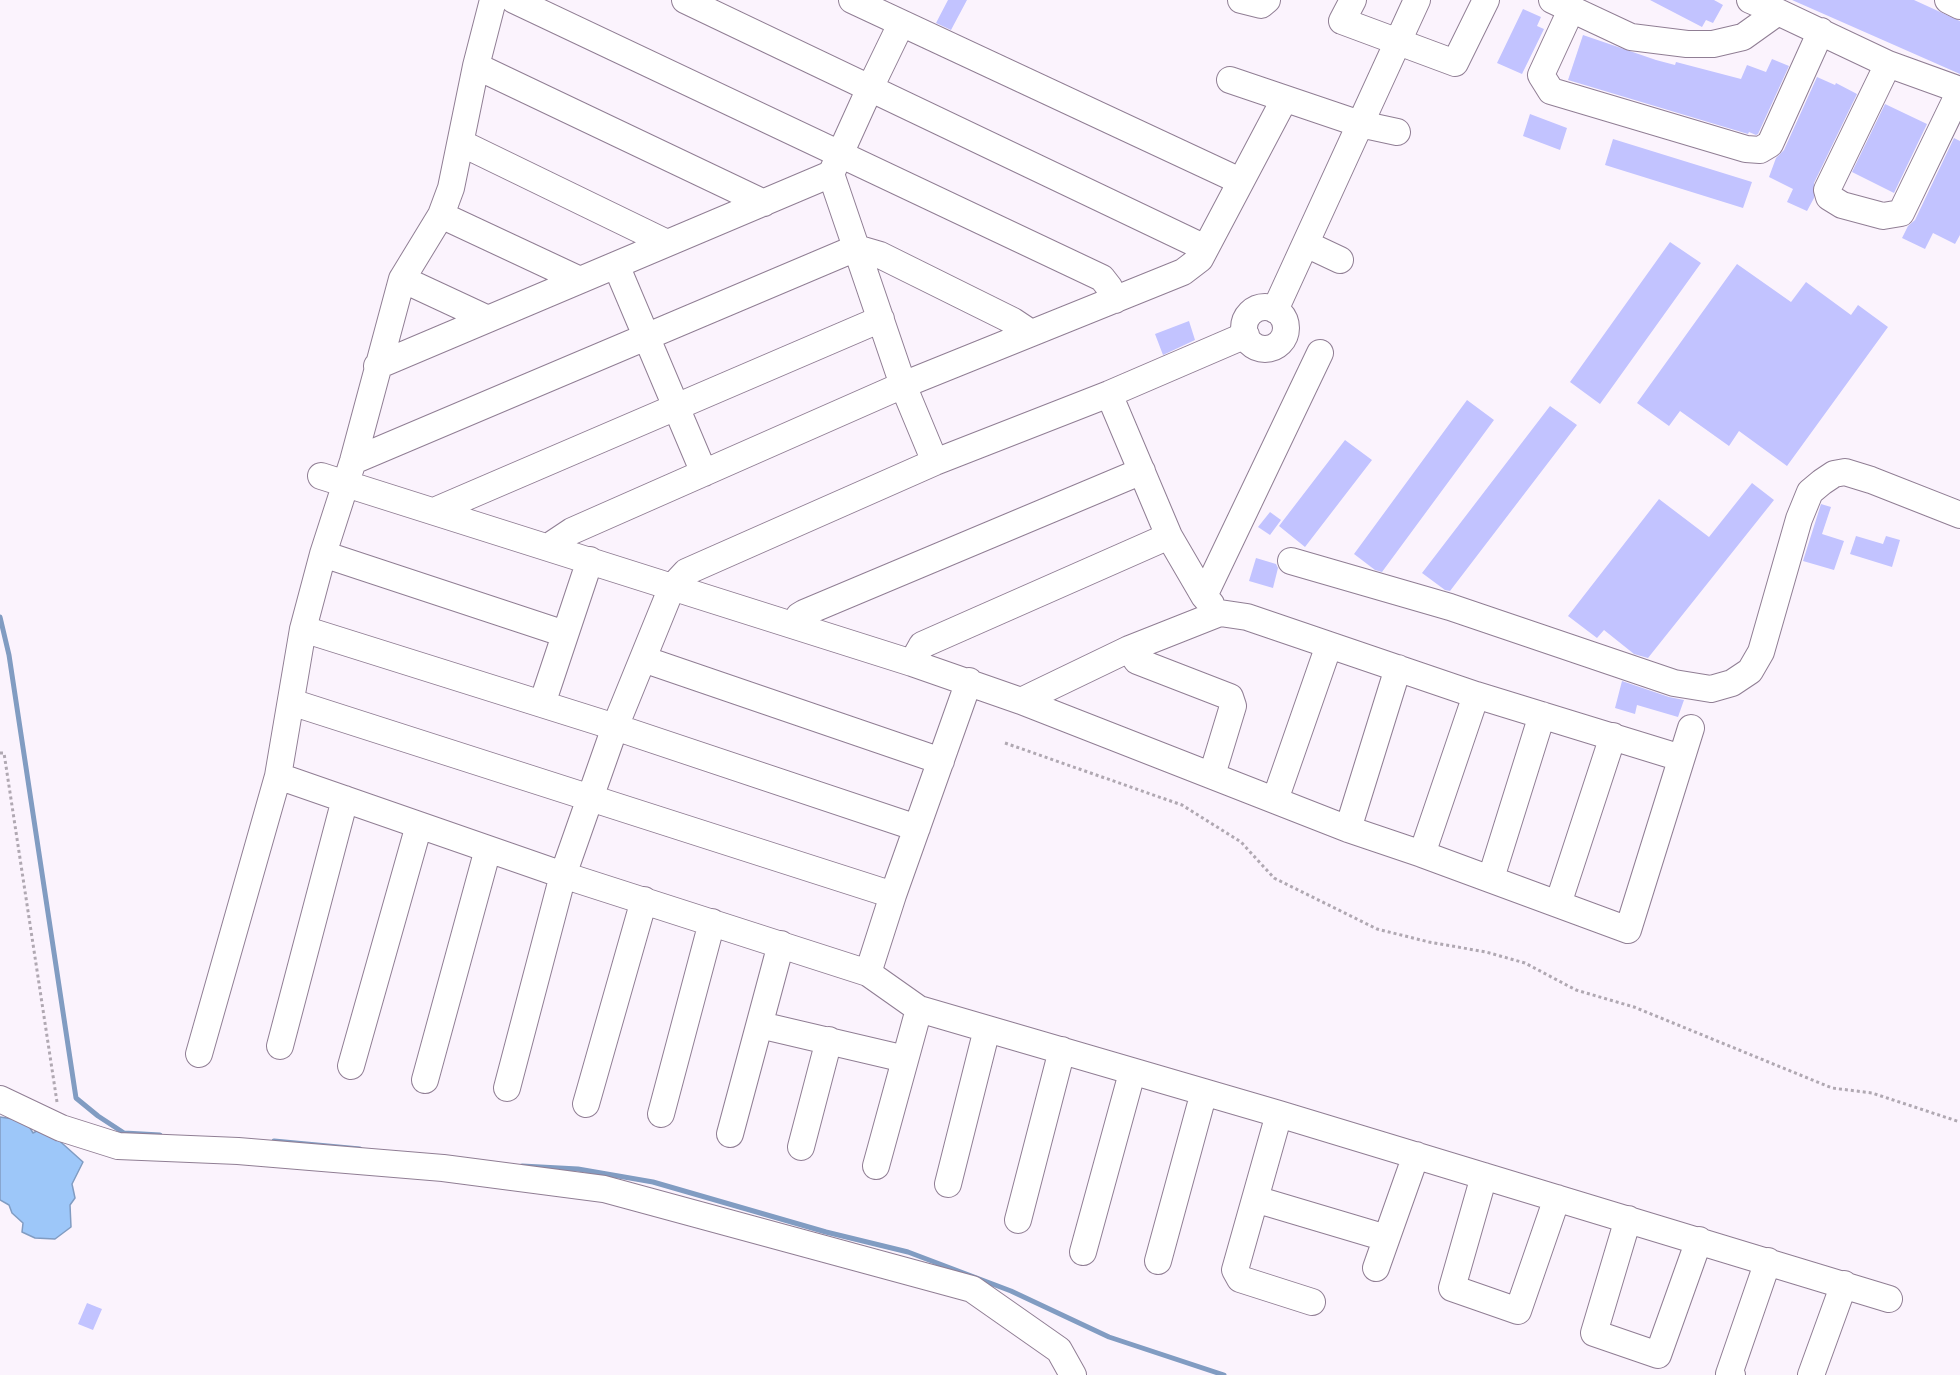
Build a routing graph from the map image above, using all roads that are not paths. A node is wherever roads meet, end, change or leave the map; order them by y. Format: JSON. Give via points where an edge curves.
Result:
{"nodes":[{"id":1,"x":493,"y":0,"type":"edge"},
{"id":2,"x":514,"y":0,"type":"edge"},
{"id":3,"x":685,"y":0,"type":"edge"},
{"id":4,"x":852,"y":0,"type":"edge"},
{"id":5,"x":1241,"y":0,"type":"edge"},
{"id":6,"x":1267,"y":0,"type":"edge"},
{"id":7,"x":1353,"y":0,"type":"edge"},
{"id":8,"x":1417,"y":0,"type":"edge"},
{"id":9,"x":1486,"y":0,"type":"edge"},
{"id":10,"x":1750,"y":0,"type":"edge"},
{"id":11,"x":1948,"y":0,"type":"edge"},
{"id":12,"x":1562,"y":5,"type":"edge"},
{"id":13,"x":1960,"y":6,"type":"edge"},
{"id":14,"x":1778,"y":12,"type":"junction"},
{"id":15,"x":901,"y":24,"type":"junction"},
{"id":16,"x":1821,"y":31,"type":"junction"},
{"id":17,"x":1398,"y":41,"type":"junction"},
{"id":18,"x":1888,"y":64,"type":"junction"},
{"id":19,"x":476,"y":66,"type":"junction"},
{"id":20,"x":1230,"y":80,"type":"dead end"},
{"id":21,"x":870,"y":88,"type":"junction"},
{"id":22,"x":1960,"y":90,"type":"edge"},
{"id":23,"x":1284,"y":100,"type":"junction"},
{"id":24,"x":1360,"y":124,"type":"junction"},
{"id":25,"x":1397,"y":132,"type":"dead end"},
{"id":26,"x":461,"y":142,"type":"junction"},
{"id":27,"x":836,"y":164,"type":"junction"},
{"id":28,"x":1240,"y":181,"type":"junction"},
{"id":29,"x":764,"y":203,"type":"junction"},
{"id":30,"x":441,"y":215,"type":"junction"},
{"id":31,"x":667,"y":243,"type":"junction"},
{"id":32,"x":1306,"y":244,"type":"junction"},
{"id":33,"x":856,"y":248,"type":"junction"},
{"id":34,"x":1205,"y":248,"type":"junction"},
{"id":35,"x":1340,"y":260,"type":"dead end"},
{"id":36,"x":616,"y":265,"type":"junction"},
{"id":37,"x":402,"y":279,"type":"junction"},
{"id":38,"x":580,"y":280,"type":"junction"},
{"id":39,"x":1115,"y":300,"type":"junction"},
{"id":40,"x":1275,"y":310,"type":"junction"},
{"id":41,"x":488,"y":319,"type":"junction"},
{"id":42,"x":881,"y":319,"type":"junction"},
{"id":43,"x":1031,"y":333,"type":"junction"},
{"id":44,"x":1246,"y":335,"type":"junction"},
{"id":45,"x":646,"y":337,"type":"junction"},
{"id":46,"x":1302,"y":346,"type":"junction"},
{"id":47,"x":377,"y":366,"type":"junction"},
{"id":48,"x":903,"y":385,"type":"junction"},
{"id":49,"x":1108,"y":394,"type":"junction"},
{"id":50,"x":676,"y":407,"type":"junction"},
{"id":51,"x":935,"y":462,"type":"junction"},
{"id":52,"x":1142,"y":471,"type":"junction"},
{"id":53,"x":350,"y":472,"type":"junction"},
{"id":54,"x":704,"y":473,"type":"junction"},
{"id":55,"x":321,"y":476,"type":"dead end"},
{"id":56,"x":434,"y":511,"type":"junction"},
{"id":57,"x":1960,"y":515,"type":"edge"},
{"id":58,"x":1169,"y":536,"type":"junction"},
{"id":59,"x":548,"y":547,"type":"junction"},
{"id":60,"x":323,"y":554,"type":"junction"},
{"id":61,"x":590,"y":560,"type":"junction"},
{"id":62,"x":1291,"y":561,"type":"dead end"},
{"id":63,"x":672,"y":587,"type":"junction"},
{"id":64,"x":1212,"y":605,"type":"junction"},
{"id":65,"x":796,"y":626,"type":"junction"},
{"id":66,"x":303,"y":629,"type":"junction"},
{"id":67,"x":565,"y":634,"type":"junction"},
{"id":68,"x":1329,"y":645,"type":"junction"},
{"id":69,"x":1129,"y":650,"type":"junction"},
{"id":70,"x":643,"y":659,"type":"junction"},
{"id":71,"x":912,"y":663,"type":"junction"},
{"id":72,"x":1398,"y":668,"type":"junction"},
{"id":73,"x":969,"y":681,"type":"junction"},
{"id":74,"x":1476,"y":695,"type":"junction"},
{"id":75,"x":1021,"y":700,"type":"junction"},
{"id":76,"x":291,"y":702,"type":"junction"},
{"id":77,"x":542,"y":704,"type":"junction"},
{"id":78,"x":1542,"y":714,"type":"junction"},
{"id":79,"x":615,"y":727,"type":"junction"},
{"id":80,"x":1691,"y":728,"type":"dead end"},
{"id":81,"x":1613,"y":736,"type":"junction"},
{"id":82,"x":1681,"y":758,"type":"junction"},
{"id":83,"x":941,"y":761,"type":"junction"},
{"id":84,"x":1212,"y":775,"type":"junction"},
{"id":85,"x":278,"y":776,"type":"junction"},
{"id":86,"x":590,"y":798,"type":"junction"},
{"id":87,"x":345,"y":799,"type":"junction"},
{"id":88,"x":1275,"y":800,"type":"junction"},
{"id":89,"x":418,"y":825,"type":"junction"},
{"id":90,"x":917,"y":828,"type":"junction"},
{"id":91,"x":1348,"y":829,"type":"junction"},
{"id":92,"x":488,"y":849,"type":"junction"},
{"id":93,"x":1422,"y":854,"type":"junction"},
{"id":94,"x":563,"y":875,"type":"junction"},
{"id":95,"x":1491,"y":878,"type":"junction"},
{"id":96,"x":893,"y":896,"type":"junction"},
{"id":97,"x":644,"y":900,"type":"junction"},
{"id":98,"x":1558,"y":904,"type":"junction"},
{"id":99,"x":712,"y":922,"type":"junction"},
{"id":100,"x":781,"y":944,"type":"junction"},
{"id":101,"x":868,"y":973,"type":"junction"},
{"id":102,"x":919,"y":1009,"type":"junction"},
{"id":103,"x":760,"y":1025,"type":"junction"},
{"id":104,"x":987,"y":1029,"type":"junction"},
{"id":105,"x":829,"y":1040,"type":"junction"},
{"id":106,"x":280,"y":1046,"type":"dead end"},
{"id":107,"x":1062,"y":1050,"type":"junction"},
{"id":108,"x":199,"y":1054,"type":"dead end"},
{"id":109,"x":905,"y":1059,"type":"junction"},
{"id":110,"x":351,"y":1066,"type":"dead end"},
{"id":111,"x":1132,"y":1073,"type":"junction"},
{"id":112,"x":425,"y":1080,"type":"dead end"},
{"id":113,"x":507,"y":1088,"type":"dead end"},
{"id":114,"x":1204,"y":1092,"type":"junction"},
{"id":115,"x":0,"y":1099,"type":"edge"},
{"id":116,"x":586,"y":1104,"type":"dead end"},
{"id":117,"x":661,"y":1114,"type":"dead end"},
{"id":118,"x":1279,"y":1114,"type":"junction"},
{"id":119,"x":730,"y":1134,"type":"dead end"},
{"id":120,"x":801,"y":1147,"type":"dead end"},
{"id":121,"x":1416,"y":1155,"type":"junction"},
{"id":122,"x":876,"y":1167,"type":"dead end"},
{"id":123,"x":1485,"y":1176,"type":"junction"},
{"id":124,"x":948,"y":1184,"type":"dead end"},
{"id":125,"x":1255,"y":1198,"type":"junction"},
{"id":126,"x":1557,"y":1198,"type":"junction"},
{"id":127,"x":1628,"y":1219,"type":"junction"},
{"id":128,"x":1018,"y":1220,"type":"dead end"},
{"id":129,"x":1386,"y":1238,"type":"junction"},
{"id":130,"x":1699,"y":1240,"type":"junction"},
{"id":131,"x":1083,"y":1252,"type":"dead end"},
{"id":132,"x":1158,"y":1261,"type":"dead end"},
{"id":133,"x":1768,"y":1261,"type":"junction"},
{"id":134,"x":1376,"y":1268,"type":"dead end"},
{"id":135,"x":1844,"y":1284,"type":"junction"},
{"id":136,"x":1890,"y":1299,"type":"dead end"},
{"id":137,"x":1312,"y":1302,"type":"dead end"},
{"id":138,"x":1073,"y":1375,"type":"edge"},
{"id":139,"x":1732,"y":1375,"type":"edge"},
{"id":140,"x":1811,"y":1375,"type":"edge"}],
"edges":[{"from":1,"to":19,"type":"street"},
{"from":2,"to":27,"type":"street"},
{"from":3,"to":21,"type":"street"},
{"from":4,"to":15,"type":"street"},
{"from":5,"to":6,"type":"street","via":[[1261,5]]},
{"from":7,"to":17,"type":"street","via":[[1342,21]]},
{"from":8,"to":17,"type":"street"},
{"from":9,"to":17,"type":"street","via":[[1464,66]]},
{"from":10,"to":14,"type":"street"},
{"from":11,"to":13,"type":"street"},
{"from":12,"to":14,"type":"street","via":[[1631,37],[1687,44],[1713,44],[1743,37]]},
{"from":12,"to":16,"type":"street","via":[[1541,75],[1551,91],[1746,149],[1760,150],[1770,144]]},
{"from":14,"to":16,"type":"street"},
{"from":15,"to":21,"type":"street"},
{"from":15,"to":28,"type":"street"},
{"from":16,"to":18,"type":"street"},
{"from":17,"to":24,"type":"street"},
{"from":18,"to":22,"type":"street"},
{"from":18,"to":22,"type":"street","via":[[1827,190],[1829,197],[1842,205],[1883,216],[1901,213]]},
{"from":19,"to":26,"type":"street"},
{"from":19,"to":29,"type":"street"},
{"from":20,"to":23,"type":"street"},
{"from":21,"to":27,"type":"street"},
{"from":21,"to":34,"type":"street"},
{"from":23,"to":24,"type":"street"},
{"from":23,"to":28,"type":"street"},
{"from":24,"to":25,"type":"street"},
{"from":24,"to":32,"type":"street"},
{"from":26,"to":30,"type":"street"},
{"from":26,"to":31,"type":"street"},
{"from":27,"to":29,"type":"street"},
{"from":27,"to":33,"type":"street"},
{"from":27,"to":39,"type":"street","via":[[1102,278]]},
{"from":28,"to":34,"type":"street"},
{"from":29,"to":31,"type":"street"},
{"from":30,"to":37,"type":"street"},
{"from":30,"to":38,"type":"street"},
{"from":31,"to":36,"type":"street"},
{"from":32,"to":35,"type":"street"},
{"from":32,"to":40,"type":"street"},
{"from":33,"to":42,"type":"street"},
{"from":33,"to":43,"type":"street","via":[[880,255]]},
{"from":33,"to":45,"type":"street"},
{"from":34,"to":39,"type":"street","via":[[1200,259],[1183,272]]},
{"from":36,"to":38,"type":"street"},
{"from":36,"to":45,"type":"street"},
{"from":37,"to":41,"type":"street"},
{"from":37,"to":47,"type":"street"},
{"from":38,"to":41,"type":"street"},
{"from":39,"to":43,"type":"street"},
{"from":40,"to":44,"type":"street","via":[[1254,310],[1246,321]]},
{"from":40,"to":46,"type":"street","via":[[1285,319],[1286,333]]},
{"from":41,"to":47,"type":"street"},
{"from":42,"to":48,"type":"street"},
{"from":42,"to":50,"type":"street"},
{"from":43,"to":48,"type":"street"},
{"from":44,"to":46,"type":"street","via":[[1254,346],[1267,349],[1279,344]]},
{"from":44,"to":49,"type":"street"},
{"from":45,"to":50,"type":"street"},
{"from":45,"to":53,"type":"street"},
{"from":46,"to":64,"type":"street"},
{"from":47,"to":53,"type":"street"},
{"from":48,"to":51,"type":"street"},
{"from":48,"to":54,"type":"street"},
{"from":49,"to":51,"type":"street"},
{"from":49,"to":52,"type":"street"},
{"from":50,"to":54,"type":"street"},
{"from":50,"to":56,"type":"street"},
{"from":51,"to":63,"type":"street","via":[[686,572]]},
{"from":52,"to":58,"type":"street"},
{"from":52,"to":65,"type":"street","via":[[804,613]]},
{"from":53,"to":55,"type":"street"},
{"from":53,"to":56,"type":"street"},
{"from":53,"to":60,"type":"street"},
{"from":54,"to":59,"type":"street","via":[[572,531]]},
{"from":56,"to":59,"type":"street"},
{"from":57,"to":62,"type":"street","via":[[1845,472],[1822,482],[1810,492],[1798,519],[1761,652],[1750,671],[1732,683],[1711,689],[1674,683],[1450,607]]},
{"from":58,"to":64,"type":"street"},
{"from":58,"to":71,"type":"street","via":[[922,645]]},
{"from":59,"to":61,"type":"street"},
{"from":60,"to":66,"type":"street"},
{"from":60,"to":67,"type":"street"},
{"from":61,"to":63,"type":"street"},
{"from":61,"to":67,"type":"street"},
{"from":63,"to":65,"type":"street"},
{"from":63,"to":70,"type":"street"},
{"from":64,"to":68,"type":"street"},
{"from":64,"to":69,"type":"street"},
{"from":65,"to":71,"type":"street"},
{"from":66,"to":76,"type":"street"},
{"from":66,"to":77,"type":"street"},
{"from":67,"to":77,"type":"street"},
{"from":68,"to":72,"type":"street"},
{"from":68,"to":88,"type":"street"},
{"from":69,"to":75,"type":"street"},
{"from":69,"to":84,"type":"street","via":[[1137,661],[1230,697],[1233,706]]},
{"from":70,"to":79,"type":"street"},
{"from":70,"to":83,"type":"street"},
{"from":71,"to":73,"type":"street"},
{"from":72,"to":74,"type":"street"},
{"from":72,"to":91,"type":"street"},
{"from":73,"to":75,"type":"street"},
{"from":73,"to":83,"type":"street"},
{"from":74,"to":78,"type":"street"},
{"from":74,"to":93,"type":"street"},
{"from":75,"to":84,"type":"street"},
{"from":76,"to":85,"type":"street"},
{"from":76,"to":86,"type":"street"},
{"from":77,"to":79,"type":"street"},
{"from":78,"to":81,"type":"street"},
{"from":78,"to":95,"type":"street"},
{"from":79,"to":86,"type":"street"},
{"from":79,"to":90,"type":"street"},
{"from":80,"to":82,"type":"street"},
{"from":81,"to":82,"type":"street"},
{"from":81,"to":98,"type":"street"},
{"from":82,"to":98,"type":"street","via":[[1628,930]]},
{"from":83,"to":90,"type":"street"},
{"from":84,"to":88,"type":"street"},
{"from":85,"to":87,"type":"street"},
{"from":85,"to":108,"type":"street"},
{"from":86,"to":94,"type":"street"},
{"from":86,"to":96,"type":"street"},
{"from":87,"to":89,"type":"street"},
{"from":87,"to":106,"type":"street"},
{"from":88,"to":91,"type":"street"},
{"from":89,"to":92,"type":"street"},
{"from":89,"to":110,"type":"street"},
{"from":90,"to":96,"type":"street"},
{"from":91,"to":93,"type":"street"},
{"from":92,"to":94,"type":"street"},
{"from":92,"to":112,"type":"street"},
{"from":93,"to":95,"type":"street"},
{"from":94,"to":97,"type":"street"},
{"from":94,"to":113,"type":"street"},
{"from":95,"to":98,"type":"street"},
{"from":96,"to":101,"type":"street"},
{"from":97,"to":99,"type":"street"},
{"from":97,"to":116,"type":"street"},
{"from":99,"to":100,"type":"street"},
{"from":99,"to":117,"type":"street"},
{"from":100,"to":101,"type":"street"},
{"from":100,"to":103,"type":"street"},
{"from":101,"to":102,"type":"street"},
{"from":102,"to":104,"type":"street"},
{"from":102,"to":109,"type":"street"},
{"from":103,"to":105,"type":"street"},
{"from":103,"to":119,"type":"street"},
{"from":104,"to":107,"type":"street"},
{"from":104,"to":124,"type":"street"},
{"from":105,"to":109,"type":"street"},
{"from":105,"to":120,"type":"street"},
{"from":107,"to":111,"type":"street"},
{"from":107,"to":128,"type":"street"},
{"from":109,"to":122,"type":"street"},
{"from":111,"to":114,"type":"street"},
{"from":111,"to":131,"type":"street"},
{"from":114,"to":118,"type":"street"},
{"from":114,"to":132,"type":"street"},
{"from":115,"to":138,"type":"street","via":[[61,1128],[118,1146],[238,1151],[443,1168],[604,1189],[972,1289],[1059,1350]]},
{"from":118,"to":121,"type":"street"},
{"from":118,"to":125,"type":"street"},
{"from":121,"to":123,"type":"street"},
{"from":121,"to":129,"type":"street"},
{"from":123,"to":126,"type":"street"},
{"from":123,"to":126,"type":"street","via":[[1452,1288],[1518,1311]]},
{"from":125,"to":129,"type":"street"},
{"from":125,"to":137,"type":"street","via":[[1235,1270],[1240,1279]]},
{"from":126,"to":127,"type":"street"},
{"from":127,"to":130,"type":"street"},
{"from":127,"to":130,"type":"street","via":[[1594,1333],[1658,1355]]},
{"from":129,"to":134,"type":"street"},
{"from":130,"to":133,"type":"street"},
{"from":133,"to":135,"type":"street"},
{"from":133,"to":139,"type":"street","via":[[1729,1374]]},
{"from":135,"to":136,"type":"street"},
{"from":135,"to":140,"type":"street"}]}
